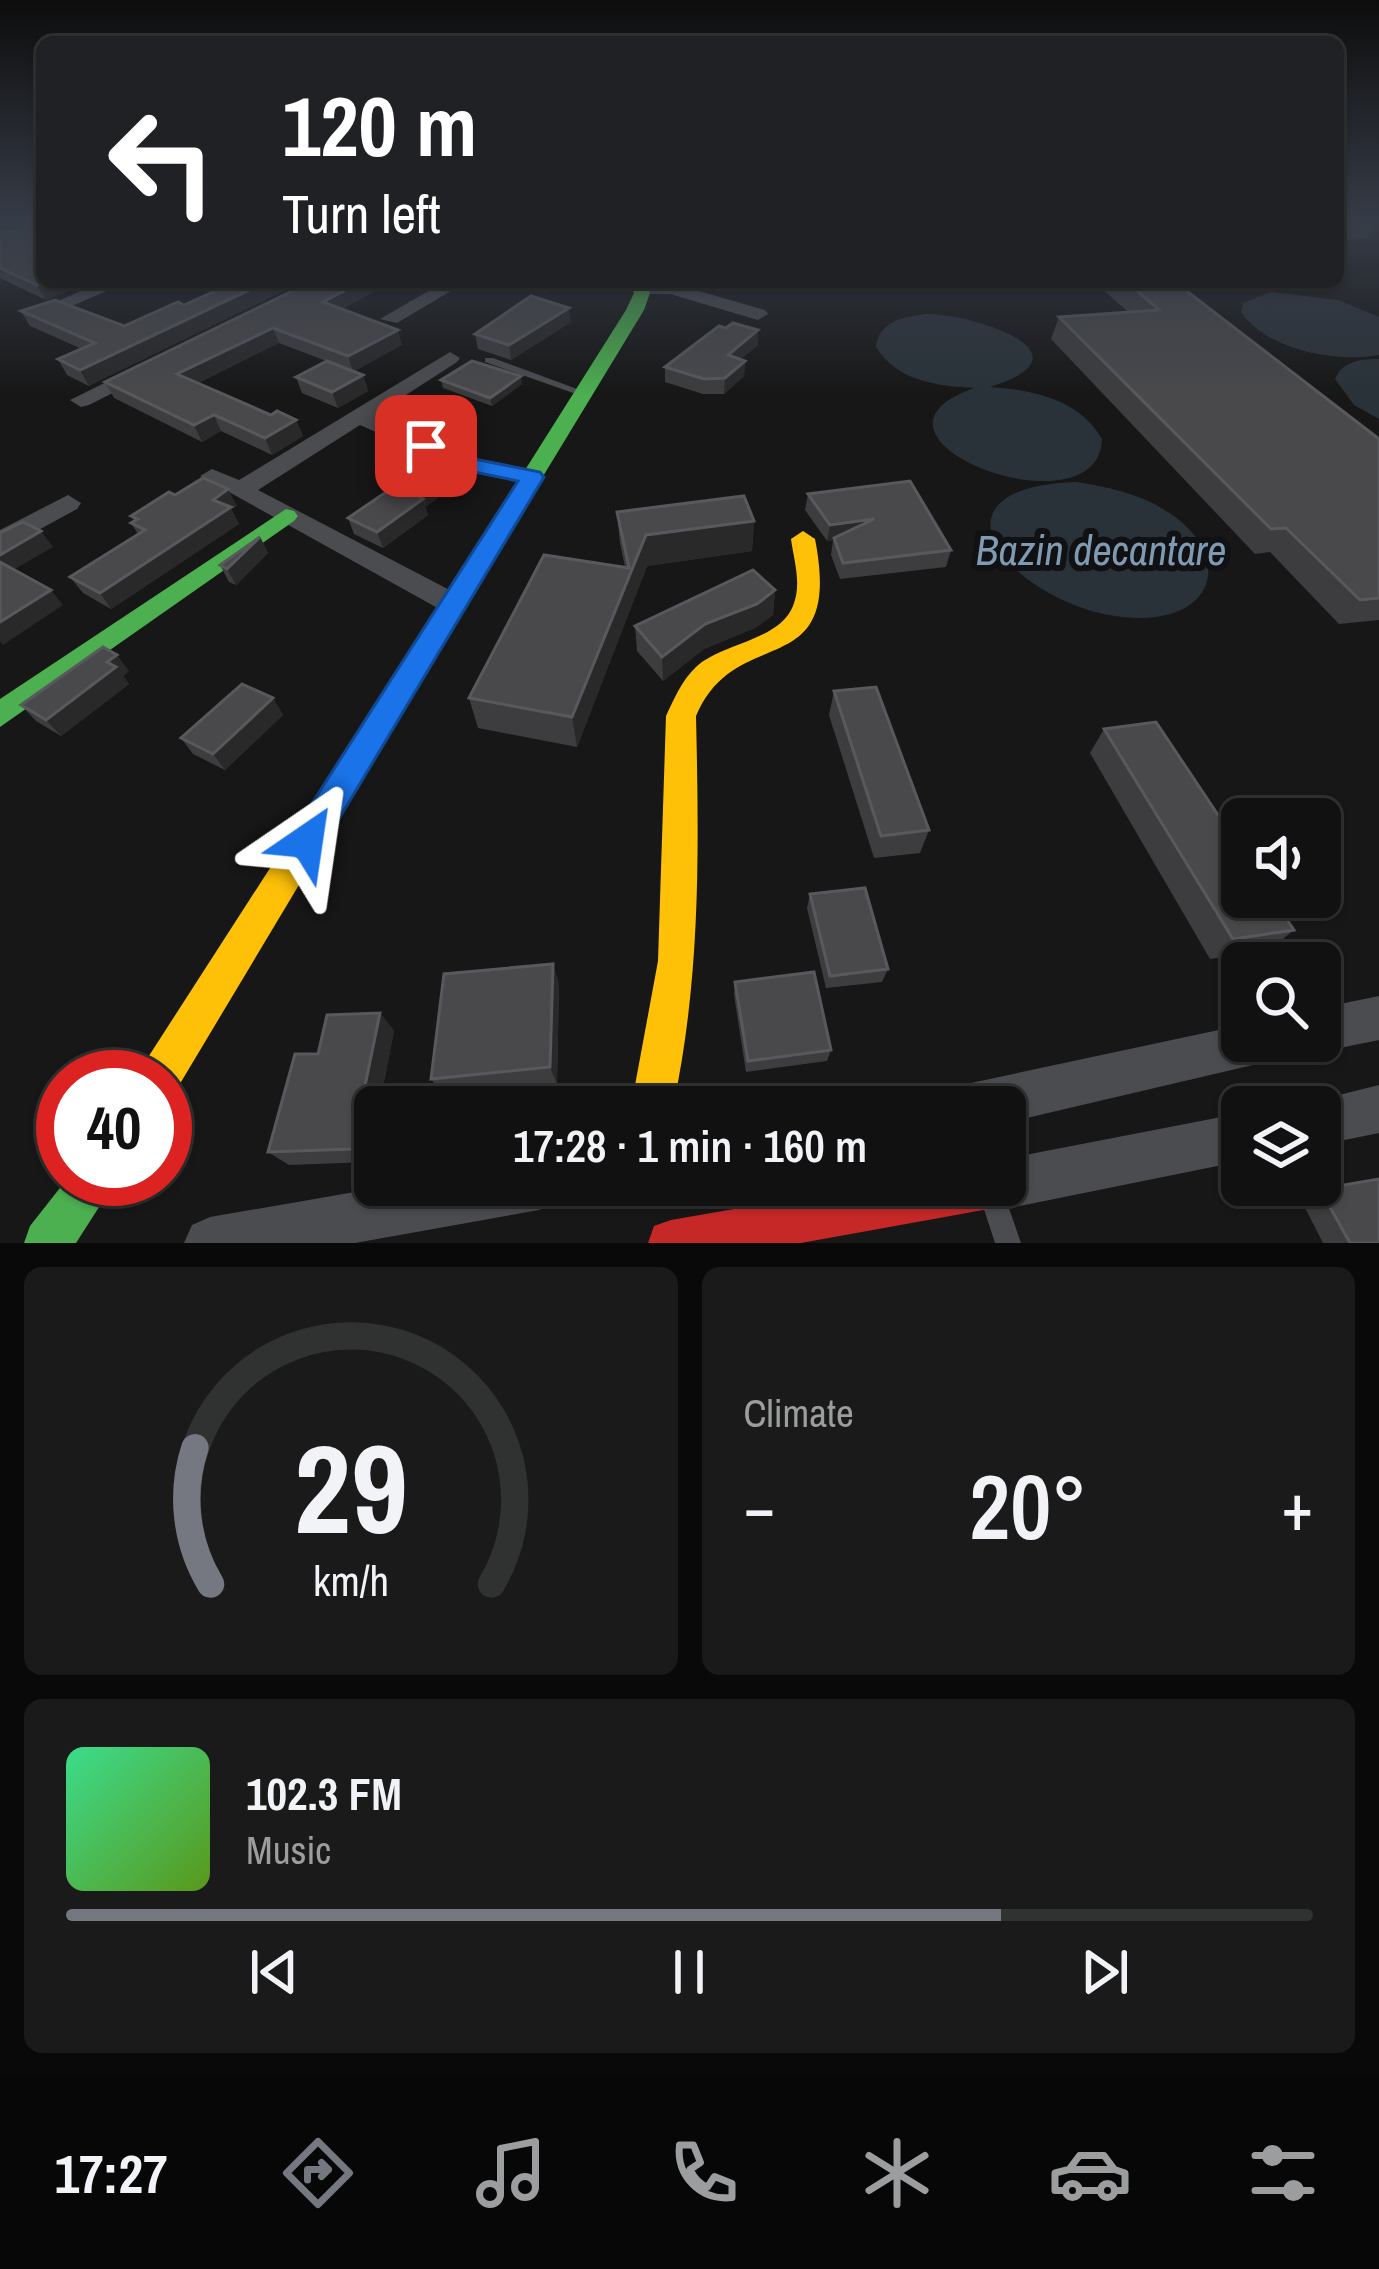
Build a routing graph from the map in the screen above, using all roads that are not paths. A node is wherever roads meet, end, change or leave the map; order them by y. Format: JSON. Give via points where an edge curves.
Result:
{"nodes":[{"id":1,"x":103,"y":288,"type":"edge"},
{"id":2,"x":446,"y":288,"type":"edge"},
{"id":3,"x":639,"y":288,"type":"edge"},
{"id":4,"x":671,"y":288,"type":"edge"},
{"id":5,"x":758,"y":314,"type":"dead end"},
{"id":6,"x":34,"y":316,"type":"edge"},
{"id":7,"x":390,"y":320,"type":"dead end"},
{"id":8,"x":450,"y":358,"type":"dead end"},
{"id":9,"x":489,"y":360,"type":"edge"},
{"id":10,"x":162,"y":361,"type":"edge"},
{"id":11,"x":583,"y":393,"type":"junction"},
{"id":12,"x":80,"y":400,"type":"dead end"},
{"id":13,"x":358,"y":416,"type":"junction"},
{"id":14,"x":212,"y":476,"type":"edge"},
{"id":15,"x":532,"y":477,"type":"junction"},
{"id":16,"x":239,"y":490,"type":"junction"},
{"id":17,"x":68,"y":503,"type":"dead end"},
{"id":18,"x":286,"y":516,"type":"junction"},
{"id":19,"x":802,"y":539,"type":"dead end"},
{"id":20,"x":0,"y":542,"type":"edge"},
{"id":21,"x":454,"y":604,"type":"junction"},
{"id":22,"x":0,"y":715,"type":"edge"},
{"id":23,"x":1378,"y":1018,"type":"edge"},
{"id":24,"x":1341,"y":1026,"type":"edge"},
{"id":25,"x":177,"y":1050,"type":"edge"},
{"id":26,"x":1221,"y":1052,"type":"edge"},
{"id":27,"x":658,"y":1086,"type":"edge"},
{"id":28,"x":1026,"y":1095,"type":"edge"},
{"id":29,"x":1379,"y":1109,"type":"edge"},
{"id":30,"x":1341,"y":1117,"type":"edge"},
{"id":31,"x":1221,"y":1141,"type":"edge"},
{"id":32,"x":1026,"y":1179,"type":"edge"},
{"id":33,"x":74,"y":1206,"type":"edge"},
{"id":34,"x":420,"y":1206,"type":"edge"},
{"id":35,"x":911,"y":1206,"type":"edge"},
{"id":36,"x":1002,"y":1206,"type":"edge"},
{"id":37,"x":804,"y":1232,"type":"edge"},
{"id":38,"x":46,"y":1243,"type":"edge"},
{"id":39,"x":210,"y":1243,"type":"edge"},
{"id":40,"x":670,"y":1243,"type":"edge"},
{"id":41,"x":1008,"y":1243,"type":"edge"}],
"edges":[{"from":1,"to":6,"type":"street"},
{"from":2,"to":7,"type":"street"},
{"from":3,"to":11,"type":"street","via":[[635,310]]},
{"from":4,"to":5,"type":"street"},
{"from":8,"to":13,"type":"street"},
{"from":9,"to":11,"type":"lane"},
{"from":10,"to":12,"type":"street"},
{"from":11,"to":15,"type":"street"},
{"from":13,"to":15,"type":"street","via":[[473,466]]},
{"from":13,"to":16,"type":"street"},
{"from":14,"to":16,"type":"street"},
{"from":15,"to":21,"type":"street"},
{"from":16,"to":18,"type":"street"},
{"from":17,"to":20,"type":"street"},
{"from":18,"to":21,"type":"street"},
{"from":18,"to":22,"type":"street"},
{"from":19,"to":27,"type":"street","via":[[812,595],[805,619],[789,635],[722,662],[686,694],[678,982]]},
{"from":21,"to":25,"type":"street"},
{"from":23,"to":24,"type":"street"},
{"from":26,"to":28,"type":"street"},
{"from":29,"to":30,"type":"street"},
{"from":31,"to":32,"type":"street"},
{"from":33,"to":38,"type":"street"},
{"from":34,"to":39,"type":"street"},
{"from":35,"to":37,"type":"street"},
{"from":36,"to":41,"type":"lane"},
{"from":37,"to":40,"type":"street"}]}
